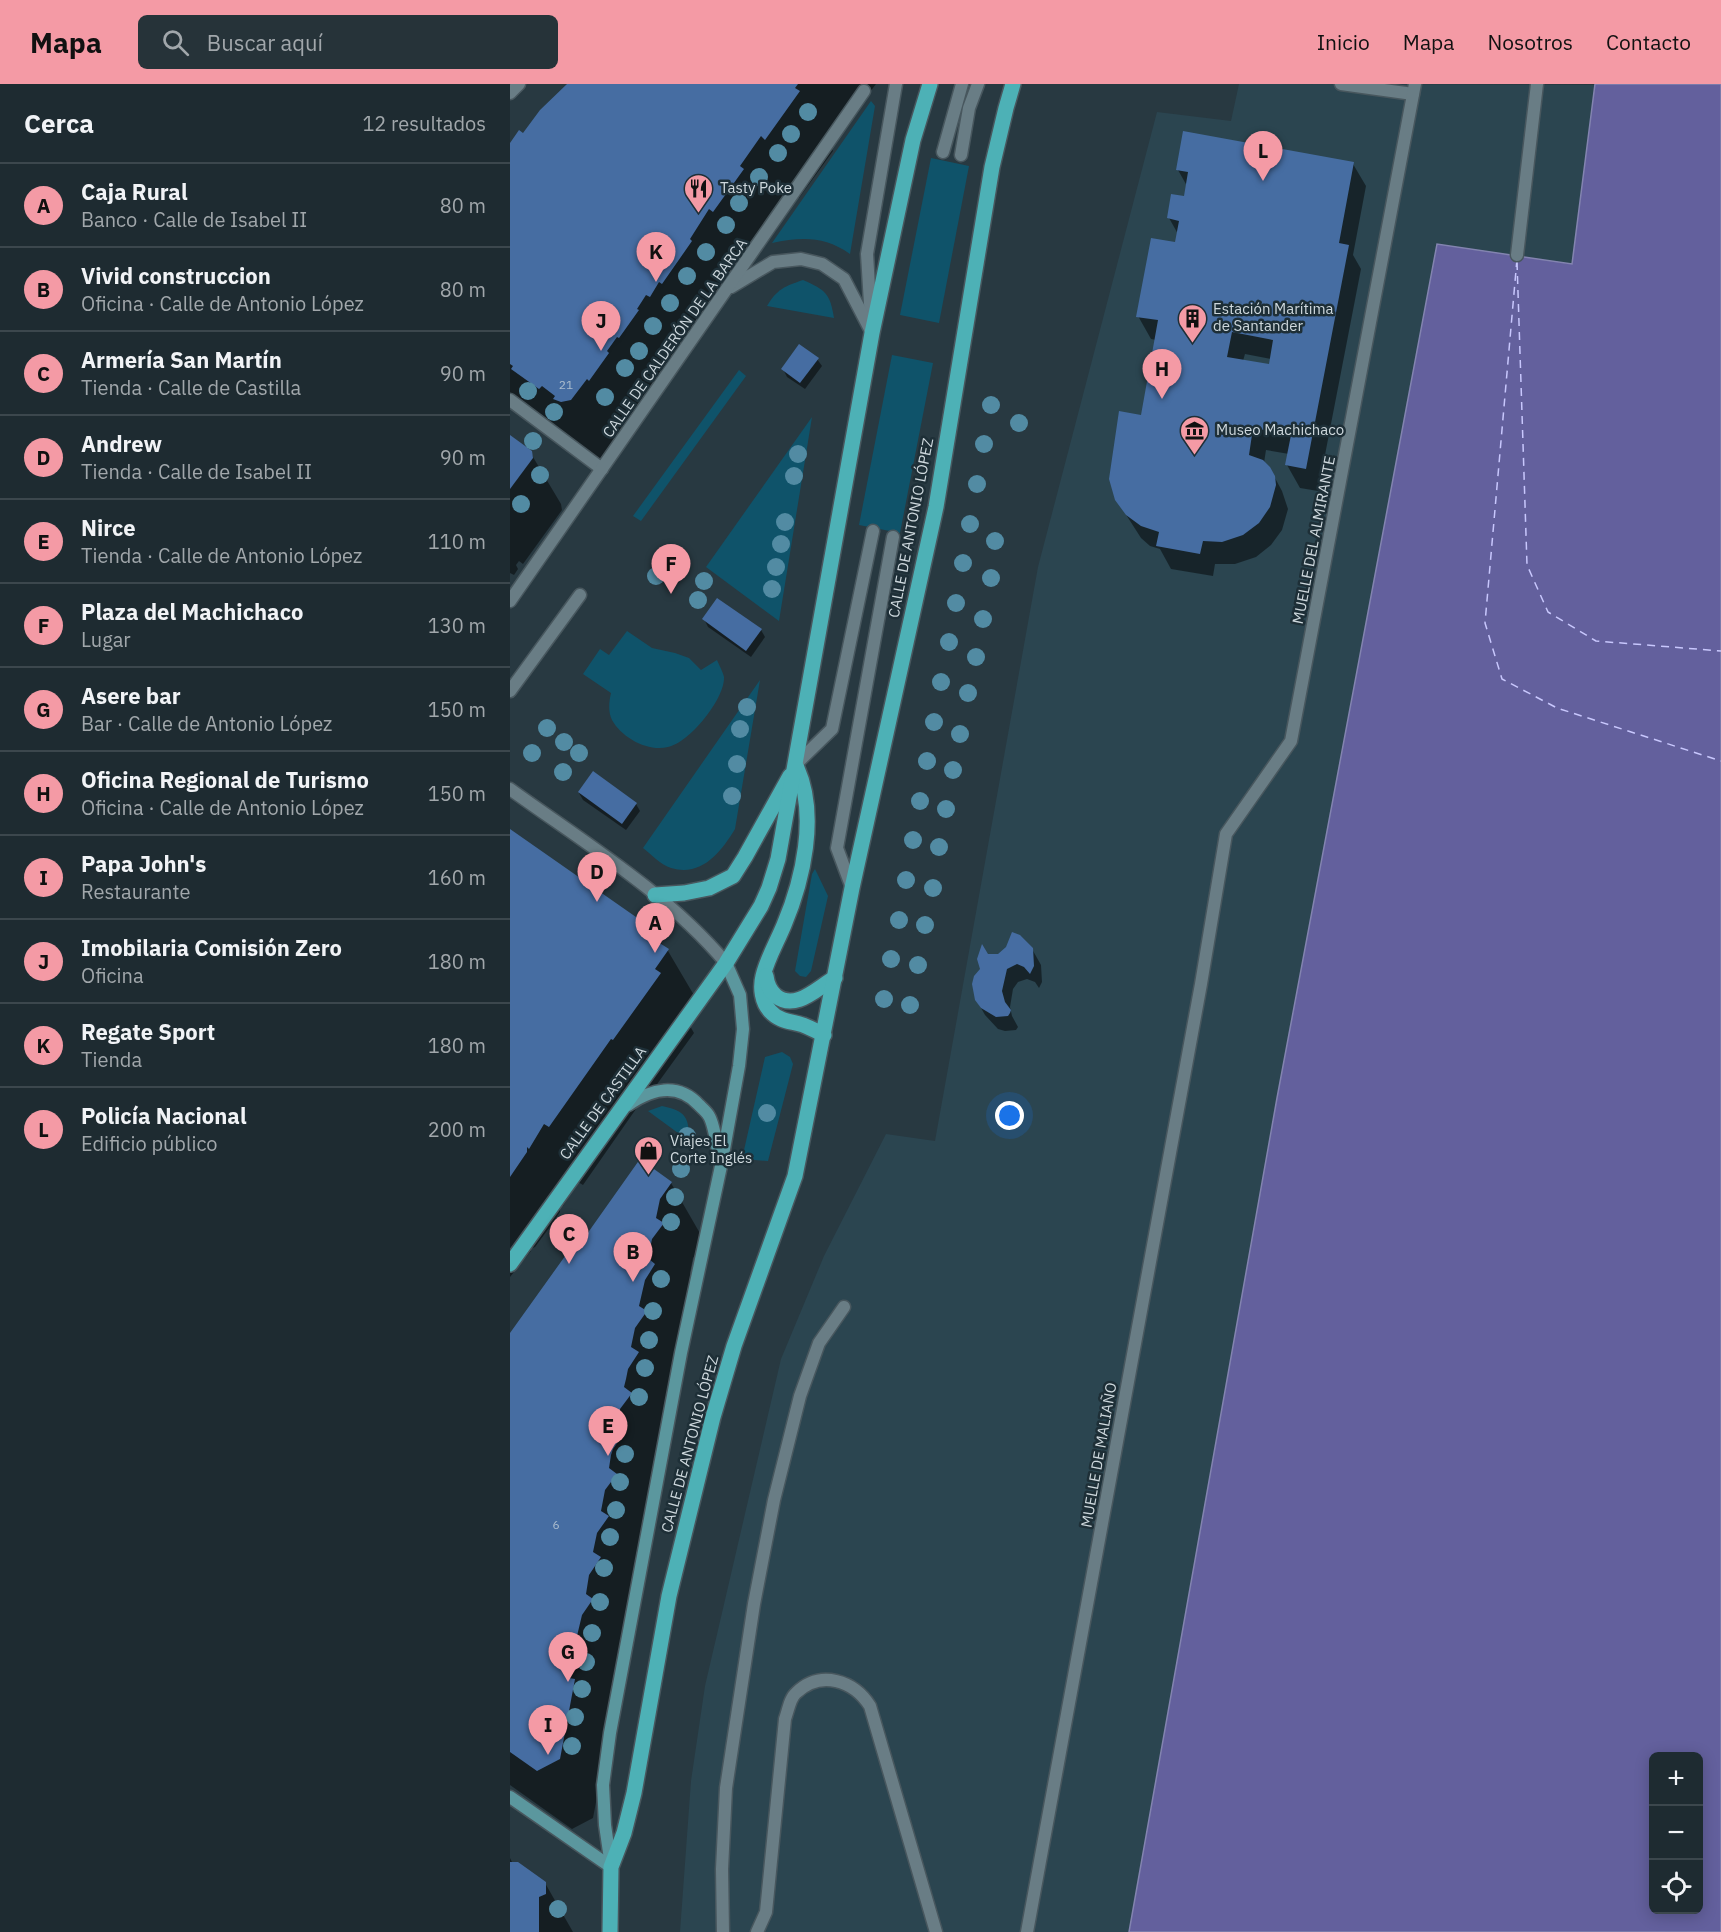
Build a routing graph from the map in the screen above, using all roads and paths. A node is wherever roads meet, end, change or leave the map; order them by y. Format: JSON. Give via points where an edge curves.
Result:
{"nodes":[{"id":1,"x":519,"y":84,"type":"edge"},
{"id":2,"x":896,"y":84,"type":"edge"},
{"id":3,"x":930,"y":84,"type":"edge"},
{"id":4,"x":962,"y":84,"type":"edge"},
{"id":5,"x":978,"y":84,"type":"edge"},
{"id":6,"x":1013,"y":84,"type":"edge"},
{"id":7,"x":1341,"y":84,"type":"edge"},
{"id":8,"x":1537,"y":84,"type":"edge"},
{"id":9,"x":1414,"y":89,"type":"edge"},
{"id":10,"x":864,"y":91,"type":"dead end"},
{"id":11,"x":510,"y":93,"type":"edge"},
{"id":12,"x":944,"y":152,"type":"dead end"},
{"id":13,"x":961,"y":155,"type":"dead end"},
{"id":14,"x":1517,"y":255,"type":"dead end"},
{"id":15,"x":727,"y":289,"type":"junction"},
{"id":16,"x":872,"y":333,"type":"junction"},
{"id":17,"x":510,"y":400,"type":"edge"},
{"id":18,"x":602,"y":469,"type":"junction"},
{"id":19,"x":873,"y":531,"type":"dead end"},
{"id":20,"x":892,"y":537,"type":"dead end"},
{"id":21,"x":580,"y":595,"type":"dead end"},
{"id":22,"x":510,"y":601,"type":"edge"},
{"id":23,"x":510,"y":691,"type":"edge"},
{"id":24,"x":795,"y":765,"type":"junction"},
{"id":25,"x":510,"y":789,"type":"edge"},
{"id":26,"x":852,"y":888,"type":"junction"},
{"id":27,"x":655,"y":895,"type":"junction"},
{"id":28,"x":726,"y":963,"type":"junction"},
{"id":29,"x":767,"y":964,"type":"junction"},
{"id":30,"x":835,"y":978,"type":"junction"},
{"id":31,"x":1201,"y":984,"type":"joint"},
{"id":32,"x":824,"y":1035,"type":"junction"},
{"id":33,"x":619,"y":1111,"type":"junction"},
{"id":34,"x":721,"y":1166,"type":"junction"},
{"id":35,"x":510,"y":1264,"type":"edge"},
{"id":36,"x":844,"y":1307,"type":"dead end"},
{"id":37,"x":510,"y":1797,"type":"edge"},
{"id":38,"x":611,"y":1868,"type":"junction"},
{"id":39,"x":610,"y":1932,"type":"edge"},
{"id":40,"x":723,"y":1932,"type":"edge"},
{"id":41,"x":757,"y":1932,"type":"edge"},
{"id":42,"x":936,"y":1932,"type":"edge"},
{"id":43,"x":1027,"y":1932,"type":"edge"}],
"edges":[{"from":1,"to":11,"type":"street"},
{"from":2,"to":16,"type":"street","via":[[867,254]]},
{"from":3,"to":16,"type":"main road","via":[[913,140]]},
{"from":4,"to":12,"type":"street"},
{"from":5,"to":13,"type":"street","via":[[969,108]]},
{"from":6,"to":26,"type":"main road","name":"CALLE DE ANTONIO LÓPEZ","via":[[992,167],[936,507]]},
{"from":7,"to":9,"type":"street"},
{"from":8,"to":14,"type":"street"},
{"from":9,"to":31,"type":"street","name":"MUELLE DEL ALMIRANTE","via":[[1291,741],[1226,834]]},
{"from":10,"to":15,"type":"street","name":"CALLE DE CALDERÓN DE LA BARCA"},
{"from":15,"to":16,"type":"street","via":[[773,262],[801,259],[822,264],[844,279]]},
{"from":15,"to":18,"type":"street","name":"CALLE DE CALDERÓN DE LA BARCA"},
{"from":16,"to":24,"type":"main road"},
{"from":17,"to":18,"type":"street"},
{"from":18,"to":22,"type":"street","name":"CALLE DE CALDERÓN DE LA BARCA"},
{"from":19,"to":24,"type":"street","via":[[832,729]]},
{"from":20,"to":26,"type":"street","via":[[837,848]]},
{"from":21,"to":23,"type":"street"},
{"from":24,"to":27,"type":"main road","via":[[733,876],[709,888]]},
{"from":24,"to":28,"type":"main road","via":[[770,888]]},
{"from":24,"to":29,"type":"main road","via":[[805,799],[807,840],[794,900]]},
{"from":25,"to":27,"type":"street"},
{"from":26,"to":30,"type":"main road","name":"CALLE DE ANTONIO LÓPEZ"},
{"from":27,"to":28,"type":"street","via":[[683,917]]},
{"from":28,"to":33,"type":"main road","name":"CALLE DE CASTILLA"},
{"from":28,"to":34,"type":"main road","name":"CALLE DE ANTONIO LÓPEZ","via":[[740,995],[743,1029]]},
{"from":29,"to":30,"type":"main road","via":[[767,982],[779,999],[802,999]]},
{"from":29,"to":32,"type":"main road","via":[[761,990],[769,1010],[786,1022]]},
{"from":30,"to":32,"type":"main road","name":"CALLE DE ANTONIO LÓPEZ"},
{"from":31,"to":43,"type":"street","name":"MUELLE DE MALIAÑO"},
{"from":32,"to":38,"type":"main road","name":"CALLE DE ANTONIO LÓPEZ","via":[[795,1176],[713,1417],[669,1596],[634,1793]]},
{"from":33,"to":34,"type":"main road","name":"CALLE DE ANTONIO LÓPEZ","via":[[643,1094],[667,1090],[692,1097],[709,1116]]},
{"from":33,"to":35,"type":"main road","name":"CALLE DE CASTILLA"},
{"from":34,"to":38,"type":"main road","name":"CALLE DE ANTONIO LÓPEZ","via":[[681,1353],[610,1733],[603,1785]]},
{"from":36,"to":40,"type":"street","via":[[819,1343],[800,1396],[774,1500],[726,1788]]},
{"from":37,"to":38,"type":"main road"},
{"from":38,"to":39,"type":"main road","name":"CALLE DE ANTONIO LÓPEZ"},
{"from":41,"to":42,"type":"street","via":[[766,1911],[785,1719],[795,1694],[813,1682],[828,1679],[849,1684],[870,1706]]}]}
